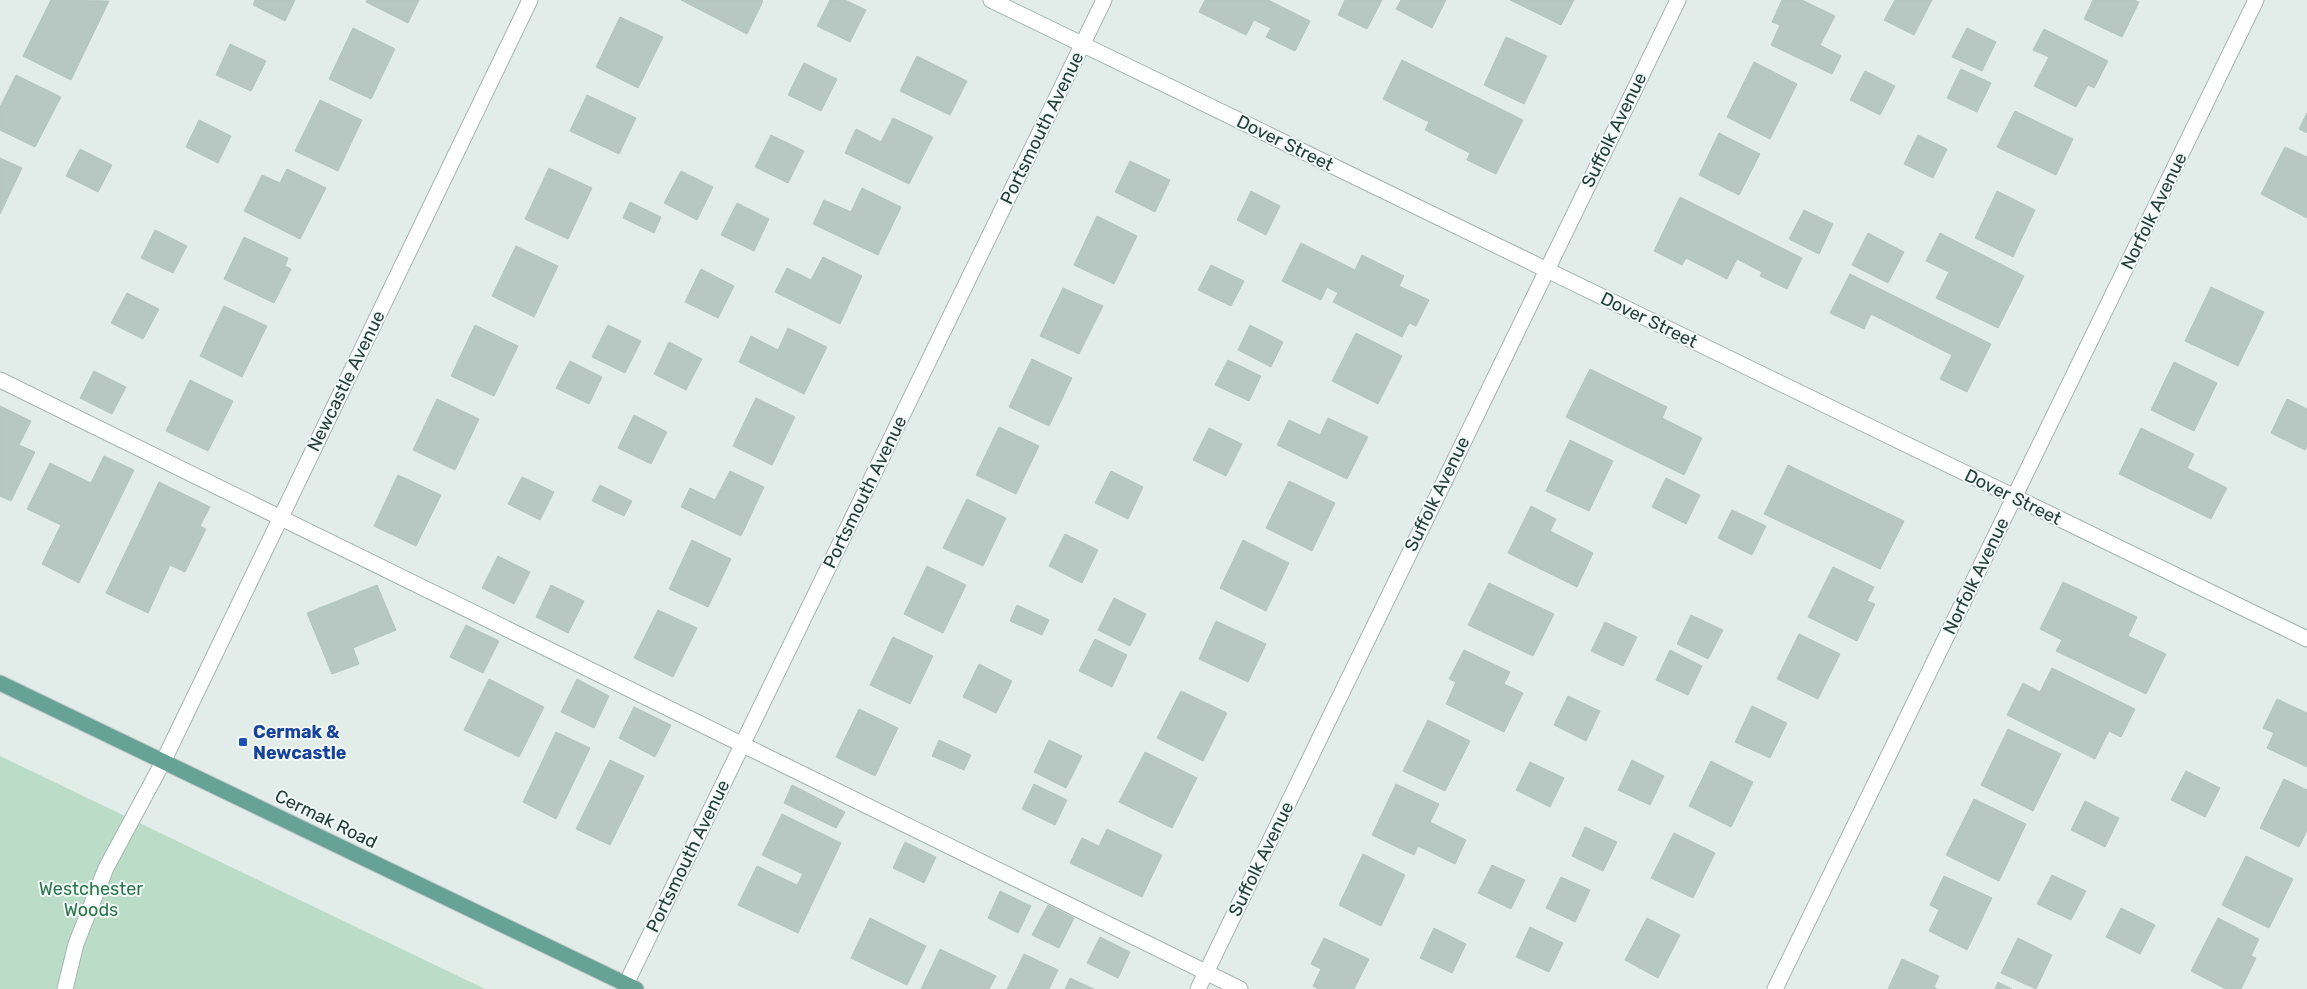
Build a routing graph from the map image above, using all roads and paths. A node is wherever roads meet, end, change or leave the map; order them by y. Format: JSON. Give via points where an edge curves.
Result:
{"nodes":[{"id":1,"x":530,"y":0,"type":"edge"},
{"id":2,"x":991,"y":0,"type":"edge"},
{"id":3,"x":1104,"y":0,"type":"edge"},
{"id":4,"x":1678,"y":0,"type":"edge"},
{"id":5,"x":2256,"y":0,"type":"edge"},
{"id":6,"x":1082,"y":44,"type":"junction"},
{"id":7,"x":1546,"y":270,"type":"junction"},
{"id":8,"x":0,"y":380,"type":"edge"},
{"id":9,"x":2015,"y":497,"type":"junction"},
{"id":10,"x":280,"y":518,"type":"junction"},
{"id":11,"x":2307,"y":639,"type":"edge"},
{"id":12,"x":0,"y":682,"type":"edge"},
{"id":13,"x":743,"y":745,"type":"junction"},
{"id":14,"x":163,"y":762,"type":"junction"},
{"id":15,"x":1206,"y":973,"type":"junction"},
{"id":16,"x":631,"y":986,"type":"edge"},
{"id":17,"x":65,"y":989,"type":"edge"},
{"id":18,"x":1198,"y":989,"type":"edge"},
{"id":19,"x":1240,"y":989,"type":"edge"},
{"id":20,"x":1774,"y":989,"type":"edge"}],
"edges":[{"from":1,"to":10,"type":"street","name":"Newcastle Avenue"},
{"from":2,"to":6,"type":"street","name":"Dover Street"},
{"from":3,"to":6,"type":"street","name":"Portsmouth Avenue"},
{"from":4,"to":7,"type":"street","name":"Suffolk Avenue"},
{"from":5,"to":9,"type":"street","name":"Norfolk Avenue"},
{"from":6,"to":7,"type":"street","name":"Dover Street"},
{"from":6,"to":13,"type":"street","name":"Portsmouth Avenue"},
{"from":7,"to":9,"type":"street","name":"Dover Street"},
{"from":7,"to":15,"type":"street","name":"Suffolk Avenue"},
{"from":8,"to":10,"type":"street"},
{"from":9,"to":11,"type":"street","name":"Dover Street"},
{"from":9,"to":20,"type":"street","name":"Norfolk Avenue"},
{"from":10,"to":13,"type":"street"},
{"from":10,"to":14,"type":"street","name":"Newcastle Avenue"},
{"from":12,"to":14,"type":"main road","name":"Cermak Road"},
{"from":13,"to":15,"type":"street"},
{"from":13,"to":16,"type":"street","name":"Portsmouth Avenue"},
{"from":14,"to":16,"type":"main road","name":"Cermak Road"},
{"from":14,"to":17,"type":"street","name":"Newcastle Avenue","via":[[106,868],[76,944]]},
{"from":15,"to":18,"type":"street","name":"Suffolk Avenue"},
{"from":15,"to":19,"type":"street"}]}
